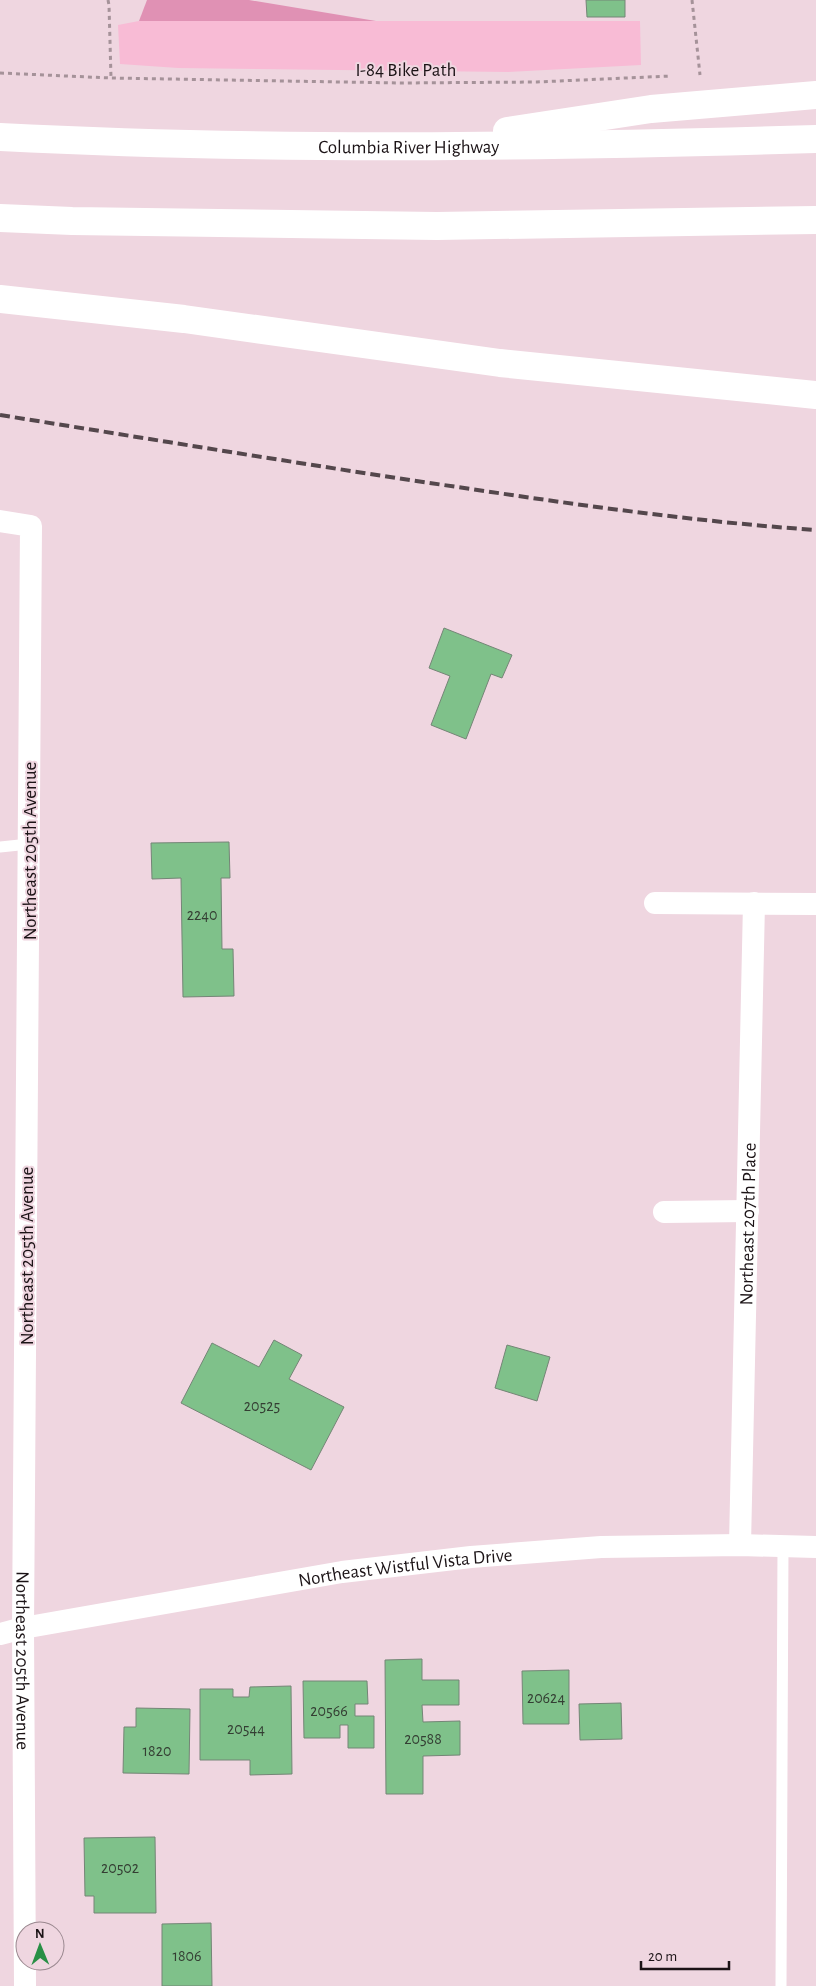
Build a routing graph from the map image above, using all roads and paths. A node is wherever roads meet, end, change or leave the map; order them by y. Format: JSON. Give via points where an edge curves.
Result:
{"nodes":[{"id":1,"x":108,"y":0,"type":"edge"},
{"id":2,"x":692,"y":0,"type":"edge"},
{"id":3,"x":0,"y":73,"type":"edge"},
{"id":4,"x":691,"y":75,"type":"dead end"},
{"id":5,"x":672,"y":76,"type":"dead end"},
{"id":6,"x":111,"y":78,"type":"junction"},
{"id":7,"x":816,"y":95,"type":"edge"},
{"id":8,"x":0,"y":137,"type":"edge"},
{"id":9,"x":816,"y":139,"type":"edge"},
{"id":10,"x":412,"y":146,"type":"junction"},
{"id":11,"x":0,"y":218,"type":"edge"},
{"id":12,"x":816,"y":220,"type":"edge"},
{"id":13,"x":0,"y":299,"type":"edge"},
{"id":14,"x":816,"y":395,"type":"edge"},
{"id":15,"x":0,"y":521,"type":"edge"},
{"id":16,"x":29,"y":844,"type":"junction"},
{"id":17,"x":0,"y":847,"type":"edge"},
{"id":18,"x":655,"y":903,"type":"dead end"},
{"id":19,"x":754,"y":903,"type":"junction"},
{"id":20,"x":816,"y":904,"type":"edge"},
{"id":21,"x":748,"y":1211,"type":"junction"},
{"id":22,"x":664,"y":1212,"type":"dead end"},
{"id":23,"x":740,"y":1545,"type":"junction"},
{"id":24,"x":784,"y":1546,"type":"junction"},
{"id":25,"x":816,"y":1547,"type":"edge"},
{"id":26,"x":23,"y":1628,"type":"junction"},
{"id":27,"x":0,"y":1634,"type":"edge"},
{"id":28,"x":24,"y":1986,"type":"edge"},
{"id":29,"x":781,"y":1986,"type":"edge"}],
"edges":[{"from":1,"to":6,"type":"path"},
{"from":2,"to":4,"type":"path","via":[[700,75]]},
{"from":3,"to":6,"type":"path","name":"I-84 Bike Path"},
{"from":5,"to":6,"type":"path","name":"I-84 Bike Path","via":[[538,82],[400,83]]},
{"from":7,"to":10,"type":"highway","via":[[651,109]]},
{"from":8,"to":10,"type":"highway","name":"Columbia River Highway"},
{"from":9,"to":10,"type":"highway","name":"Columbia River Highway"},
{"from":11,"to":12,"type":"highway","via":[[427,226]]},
{"from":13,"to":14,"type":"highway","via":[[184,318],[500,363]]},
{"from":15,"to":16,"type":"street","name":"Northeast 205th Avenue","via":[[31,526]]},
{"from":16,"to":17,"type":"lane"},
{"from":16,"to":26,"type":"street","name":"Northeast 205th Avenue"},
{"from":18,"to":19,"type":"street"},
{"from":19,"to":20,"type":"street"},
{"from":19,"to":21,"type":"street","name":"Northeast 207th Place"},
{"from":21,"to":22,"type":"street"},
{"from":21,"to":23,"type":"street","name":"Northeast 207th Place"},
{"from":23,"to":24,"type":"street","name":"Northeast Wistful Vista Drive"},
{"from":23,"to":26,"type":"street","name":"Northeast Wistful Vista Drive","via":[[601,1548],[471,1556],[342,1572]]},
{"from":24,"to":25,"type":"street","name":"Northeast Wistful Vista Drive"},
{"from":24,"to":29,"type":"lane"},
{"from":26,"to":27,"type":"street","name":"Northeast Wistful Vista Drive"},
{"from":26,"to":28,"type":"street","name":"Northeast 205th Avenue"}]}
